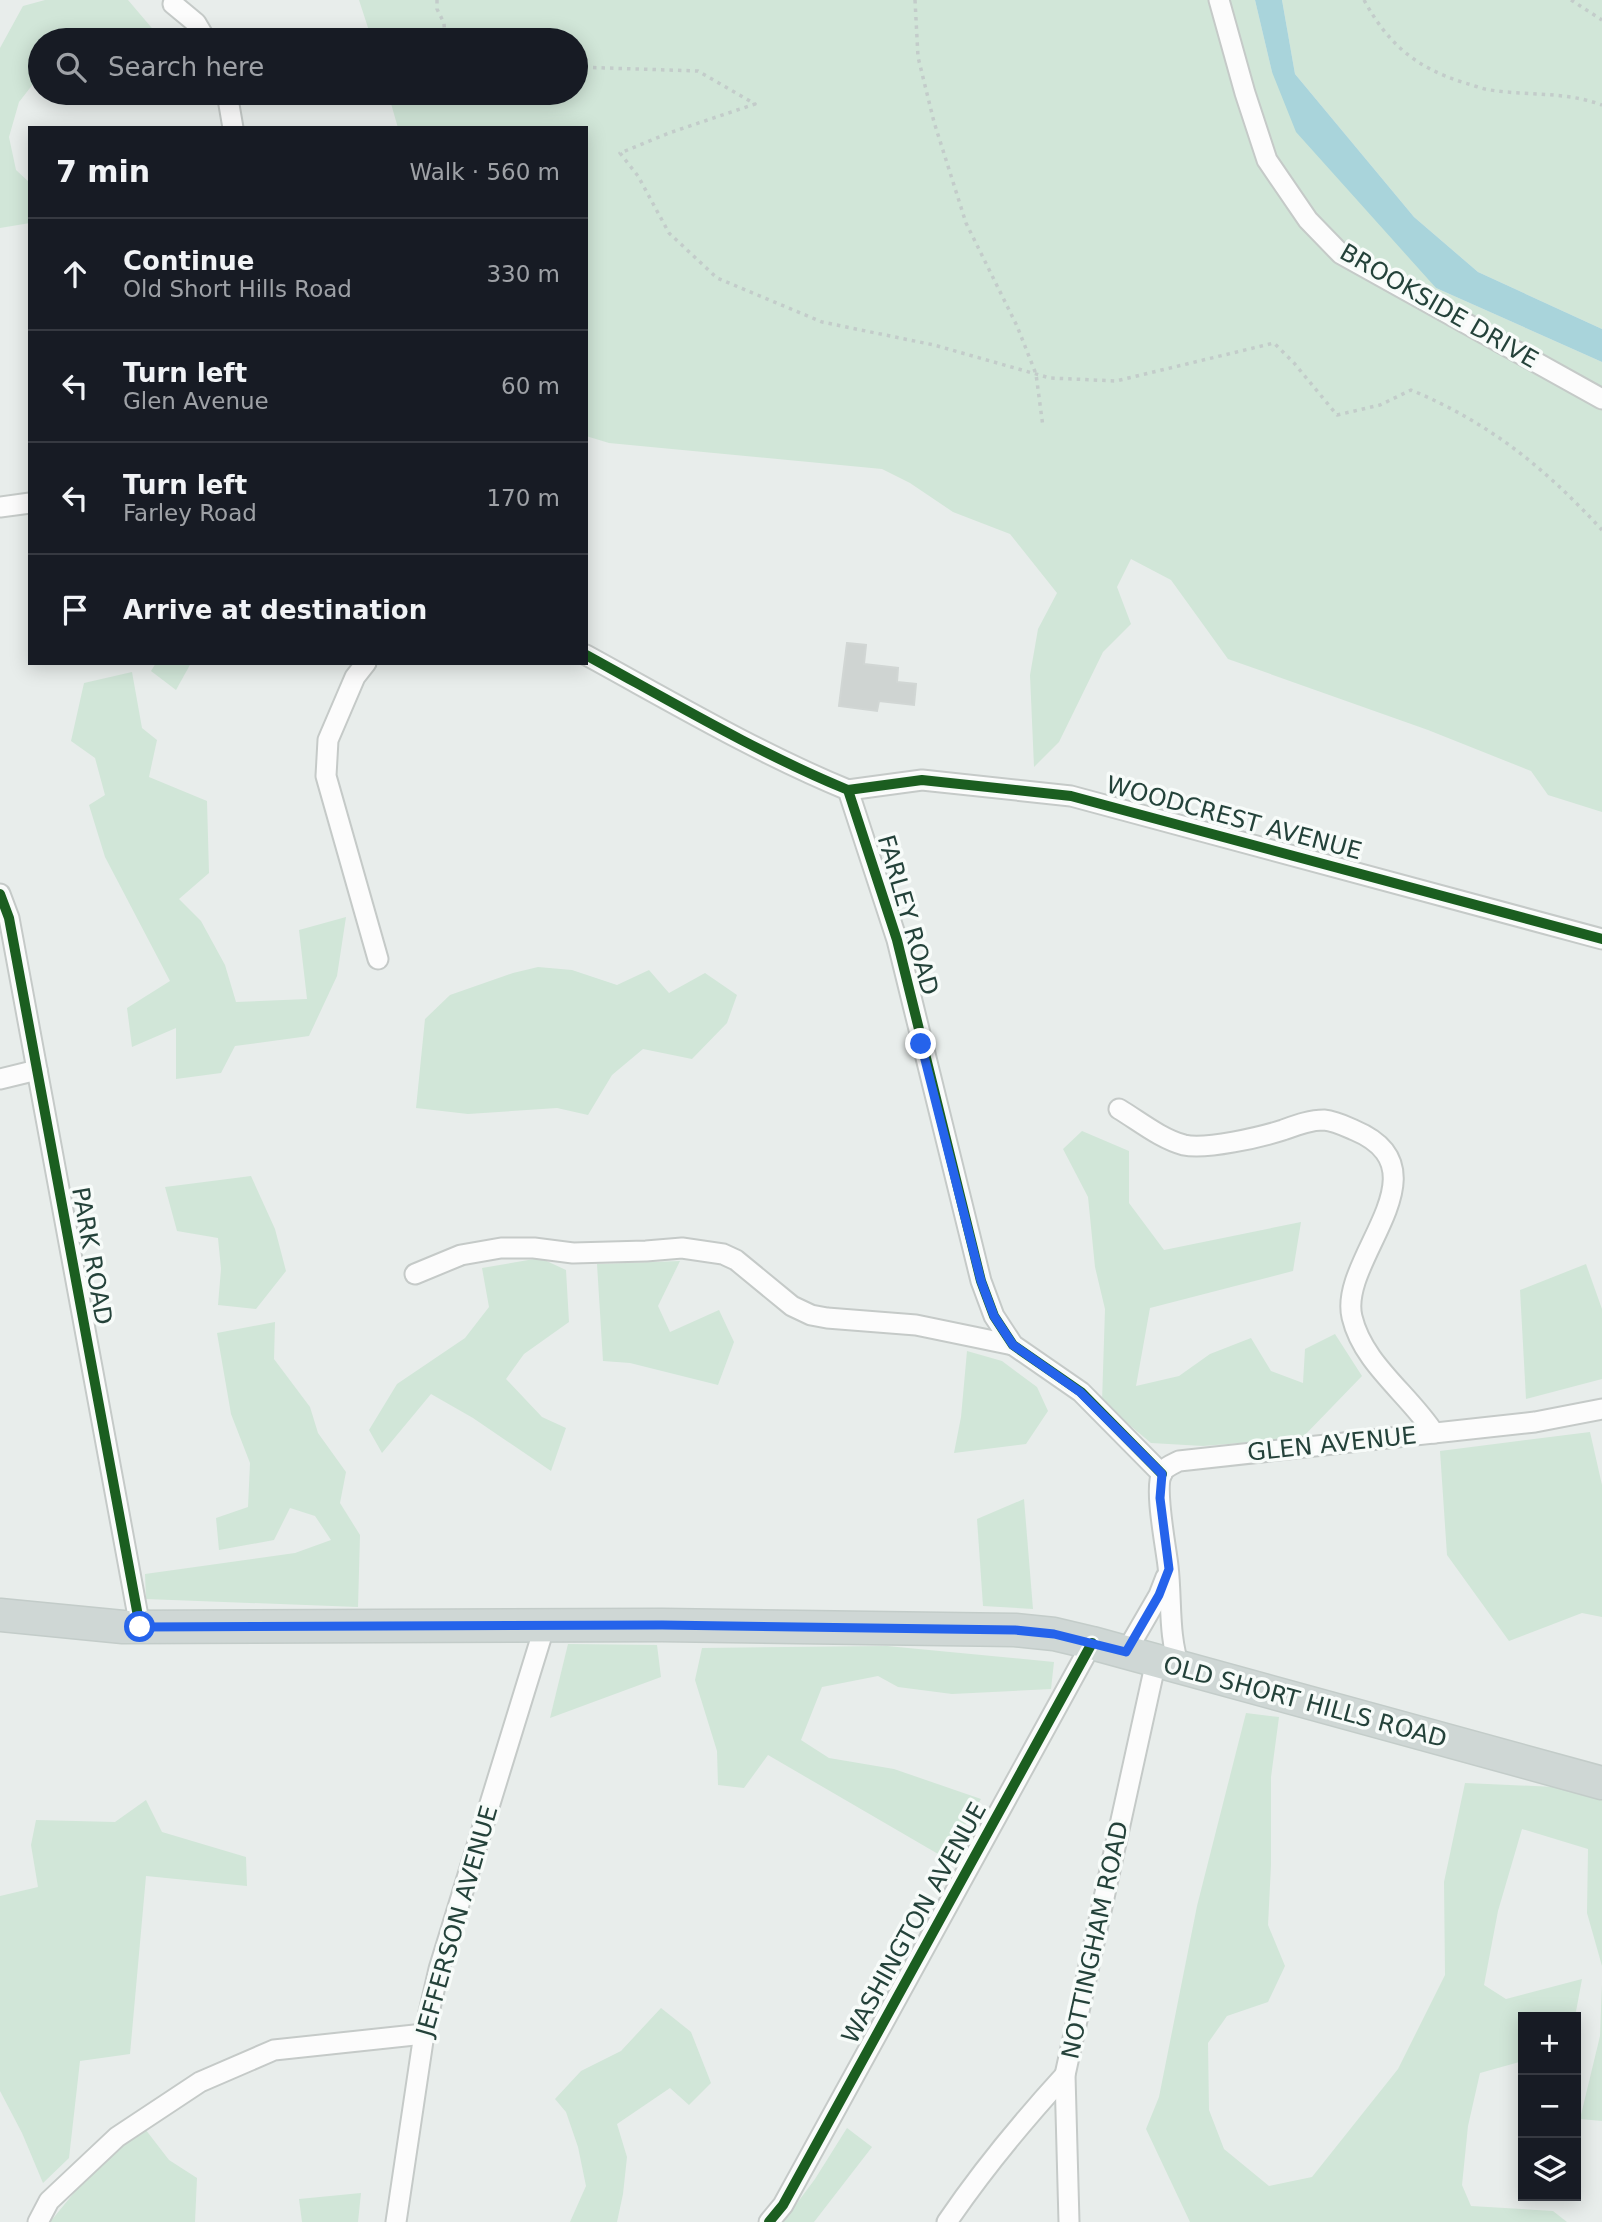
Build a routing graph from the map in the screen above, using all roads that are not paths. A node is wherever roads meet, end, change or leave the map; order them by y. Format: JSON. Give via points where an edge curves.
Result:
{"nodes":[{"id":1,"x":1219,"y":0,"type":"edge"},
{"id":2,"x":173,"y":4,"type":"dead end"},
{"id":3,"x":199,"y":28,"type":"edge"},
{"id":4,"x":229,"y":105,"type":"edge"},
{"id":5,"x":233,"y":126,"type":"edge"},
{"id":6,"x":1602,"y":399,"type":"edge"},
{"id":7,"x":28,"y":503,"type":"edge"},
{"id":8,"x":0,"y":507,"type":"edge"},
{"id":9,"x":588,"y":657,"type":"edge"},
{"id":10,"x":364,"y":665,"type":"edge"},
{"id":11,"x":848,"y":790,"type":"junction"},
{"id":12,"x":0,"y":894,"type":"edge"},
{"id":13,"x":4,"y":919,"type":"edge"},
{"id":14,"x":1602,"y":939,"type":"edge"},
{"id":15,"x":378,"y":959,"type":"dead end"},
{"id":16,"x":37,"y":1070,"type":"junction"},
{"id":17,"x":0,"y":1079,"type":"edge"},
{"id":18,"x":1119,"y":1109,"type":"dead end"},
{"id":19,"x":415,"y":1274,"type":"dead end"},
{"id":20,"x":1013,"y":1345,"type":"junction"},
{"id":21,"x":1602,"y":1409,"type":"edge"},
{"id":22,"x":1434,"y":1433,"type":"junction"},
{"id":23,"x":1162,"y":1474,"type":"junction"},
{"id":24,"x":1169,"y":1569,"type":"junction"},
{"id":25,"x":0,"y":1615,"type":"edge"},
{"id":26,"x":545,"y":1625,"type":"junction"},
{"id":27,"x":140,"y":1627,"type":"junction"},
{"id":28,"x":1092,"y":1643,"type":"junction"},
{"id":29,"x":1126,"y":1652,"type":"junction"},
{"id":30,"x":1168,"y":1665,"type":"junction"},
{"id":31,"x":1602,"y":1783,"type":"edge"},
{"id":32,"x":424,"y":2034,"type":"junction"},
{"id":33,"x":1065,"y":2075,"type":"junction"},
{"id":34,"x":38,"y":2222,"type":"edge"},
{"id":35,"x":396,"y":2222,"type":"edge"},
{"id":36,"x":769,"y":2222,"type":"edge"},
{"id":37,"x":947,"y":2222,"type":"edge"},
{"id":38,"x":1069,"y":2222,"type":"edge"}],
"edges":[{"from":1,"to":6,"type":"street","name":"BROOKSIDE DRIVE","via":[[1267,160],[1308,220],[1341,254]]},
{"from":2,"to":3,"type":"street"},
{"from":4,"to":5,"type":"street"},
{"from":7,"to":8,"type":"street"},
{"from":9,"to":11,"type":"street"},
{"from":10,"to":15,"type":"street","via":[[328,740],[326,776]]},
{"from":11,"to":14,"type":"street","name":"WOODCREST AVENUE","via":[[922,780],[1071,796]]},
{"from":11,"to":20,"type":"street","name":"FARLEY ROAD","via":[[897,940],[981,1281],[994,1316]]},
{"from":12,"to":13,"type":"street","name":"PARK ROAD"},
{"from":13,"to":16,"type":"street","name":"PARK ROAD"},
{"from":16,"to":17,"type":"street"},
{"from":16,"to":27,"type":"street","name":"PARK ROAD"},
{"from":18,"to":22,"type":"street","via":[[1185,1145],[1214,1144],[1314,1120],[1328,1120],[1377,1144],[1387,1156],[1393,1186],[1352,1291],[1352,1316],[1375,1361]]},
{"from":19,"to":20,"type":"street","via":[[461,1255],[501,1248],[573,1253],[682,1248],[736,1260],[792,1306],[811,1315],[916,1325]]},
{"from":20,"to":23,"type":"street","name":"FARLEY ROAD","via":[[1080,1392]]},
{"from":21,"to":22,"type":"street","name":"GLEN AVENUE"},
{"from":22,"to":23,"type":"street","name":"GLEN AVENUE","via":[[1180,1461]]},
{"from":23,"to":24,"type":"street","via":[[1160,1498]]},
{"from":24,"to":29,"type":"street"},
{"from":24,"to":30,"type":"street","via":[[1175,1656]]},
{"from":25,"to":27,"type":"main road","name":"OLD SHORT HILLS ROAD"},
{"from":26,"to":27,"type":"main road","name":"OLD SHORT HILLS ROAD"},
{"from":26,"to":28,"type":"main road","name":"OLD SHORT HILLS ROAD","via":[[1015,1630]]},
{"from":26,"to":32,"type":"street","name":"JEFFERSON AVENUE","via":[[439,1969]]},
{"from":28,"to":29,"type":"main road","name":"OLD SHORT HILLS ROAD"},
{"from":28,"to":36,"type":"street","name":"WASHINGTON AVENUE","via":[[790,2193]]},
{"from":29,"to":30,"type":"main road","name":"OLD SHORT HILLS ROAD"},
{"from":30,"to":31,"type":"main road","name":"OLD SHORT HILLS ROAD"},
{"from":30,"to":33,"type":"street","name":"NOTTINGHAM ROAD"},
{"from":32,"to":34,"type":"street","via":[[274,2050],[200,2082],[117,2137],[49,2202]]},
{"from":32,"to":35,"type":"street","name":"JEFFERSON AVENUE"},
{"from":33,"to":37,"type":"street","via":[[1004,2143]]},
{"from":33,"to":38,"type":"street","name":"NOTTINGHAM ROAD"}]}
